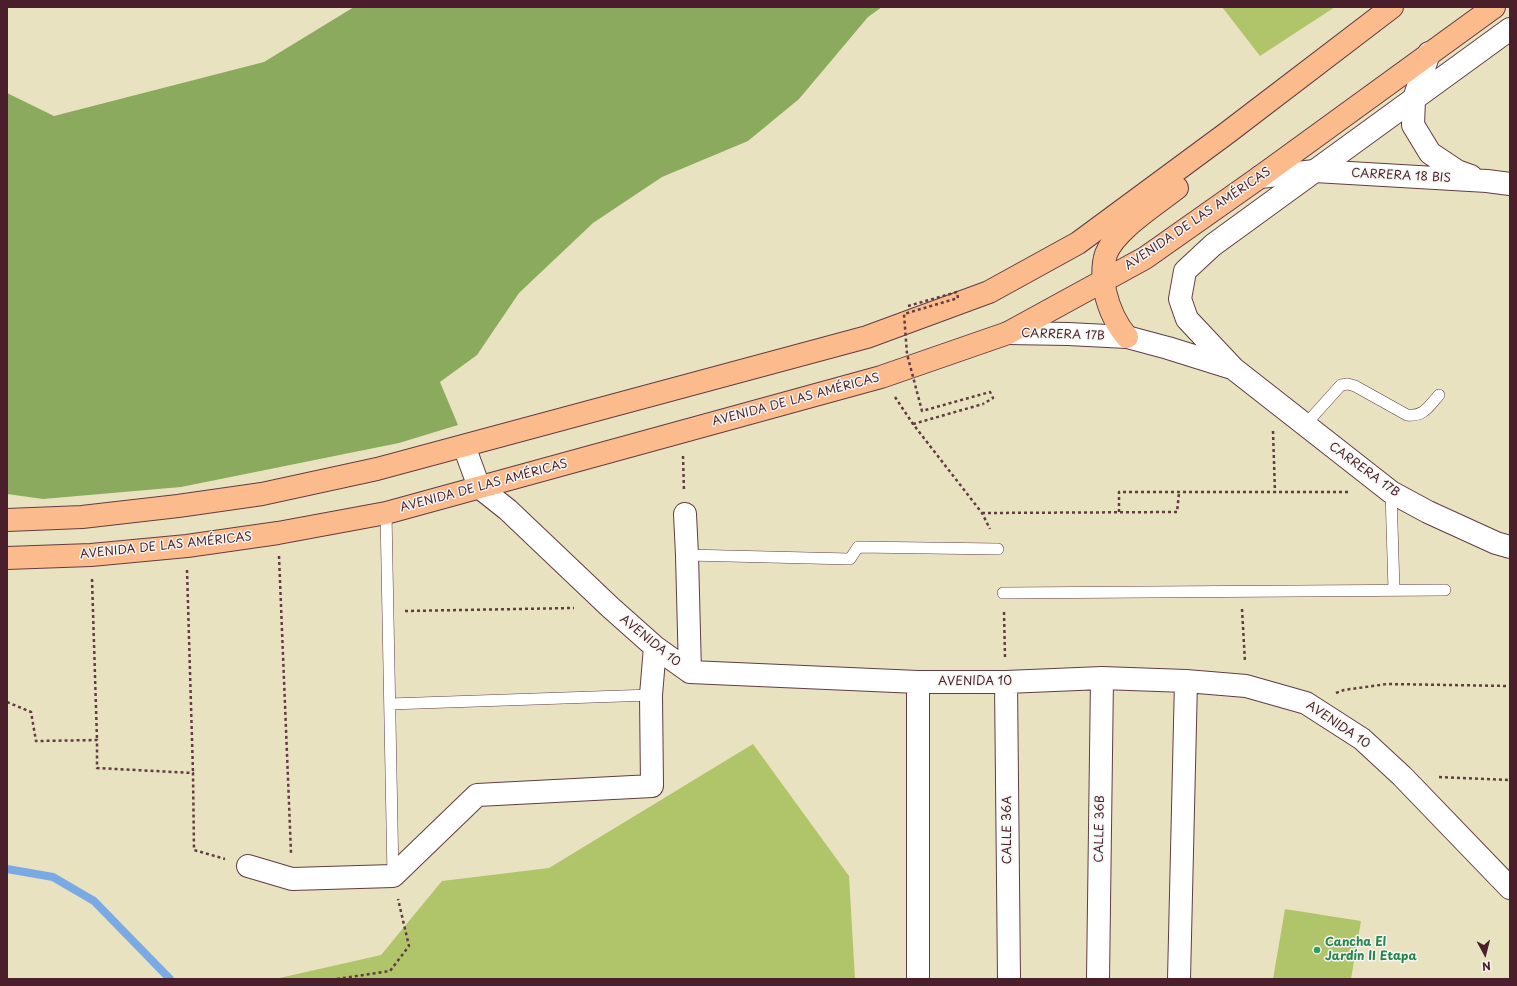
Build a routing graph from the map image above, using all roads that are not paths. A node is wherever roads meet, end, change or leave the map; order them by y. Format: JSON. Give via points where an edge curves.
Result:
{"nodes":[{"id":1,"x":1392,"y":7,"type":"edge"},
{"id":2,"x":1474,"y":7,"type":"edge"},
{"id":3,"x":1494,"y":7,"type":"edge"},
{"id":4,"x":1510,"y":29,"type":"edge"},
{"id":5,"x":1429,"y":53,"type":"junction"},
{"id":6,"x":1414,"y":99,"type":"junction"},
{"id":7,"x":1227,"y":133,"type":"junction"},
{"id":8,"x":1315,"y":171,"type":"junction"},
{"id":9,"x":1260,"y":177,"type":"junction"},
{"id":10,"x":1487,"y":181,"type":"junction"},
{"id":11,"x":1510,"y":184,"type":"edge"},
{"id":12,"x":1103,"y":281,"type":"junction"},
{"id":13,"x":1008,"y":333,"type":"junction"},
{"id":14,"x":1127,"y":337,"type":"junction"},
{"id":15,"x":1234,"y":369,"type":"junction"},
{"id":16,"x":1439,"y":395,"type":"dead end"},
{"id":17,"x":1305,"y":425,"type":"junction"},
{"id":18,"x":464,"y":446,"type":"junction"},
{"id":19,"x":479,"y":487,"type":"junction"},
{"id":20,"x":1391,"y":492,"type":"junction"},
{"id":21,"x":386,"y":513,"type":"junction"},
{"id":22,"x":685,"y":514,"type":"road end"},
{"id":23,"x":7,"y":520,"type":"edge"},
{"id":24,"x":1510,"y":547,"type":"edge"},
{"id":25,"x":998,"y":549,"type":"road end"},
{"id":26,"x":687,"y":555,"type":"junction"},
{"id":27,"x":7,"y":558,"type":"edge"},
{"id":28,"x":1394,"y":590,"type":"junction"},
{"id":29,"x":1445,"y":590,"type":"dead end"},
{"id":30,"x":1003,"y":593,"type":"road end"},
{"id":31,"x":655,"y":647,"type":"junction"},
{"id":32,"x":690,"y":672,"type":"junction"},
{"id":33,"x":1102,"y":678,"type":"junction"},
{"id":34,"x":918,"y":682,"type":"junction"},
{"id":35,"x":1006,"y":682,"type":"junction"},
{"id":36,"x":1186,"y":682,"type":"junction"},
{"id":37,"x":652,"y":695,"type":"junction"},
{"id":38,"x":390,"y":704,"type":"junction"},
{"id":39,"x":248,"y":866,"type":"road end"},
{"id":40,"x":393,"y":876,"type":"junction"},
{"id":41,"x":1510,"y":888,"type":"edge"},
{"id":42,"x":918,"y":979,"type":"edge"},
{"id":43,"x":1009,"y":979,"type":"edge"},
{"id":44,"x":1098,"y":979,"type":"edge"},
{"id":45,"x":1178,"y":979,"type":"edge"}],
"edges":[{"from":1,"to":7,"type":"main road"},
{"from":2,"to":5,"type":"main road"},
{"from":3,"to":5,"type":"main road","name":"AVENIDA DE LAS AMÉRICAS"},
{"from":4,"to":6,"type":"street","name":"CARRERA 18 BIS"},
{"from":5,"to":6,"type":"street","name":"CARRERA 18 BIS"},
{"from":5,"to":9,"type":"main road","name":"AVENIDA DE LAS AMÉRICAS"},
{"from":6,"to":8,"type":"street","name":"CARRERA 18 BIS"},
{"from":6,"to":10,"type":"street","name":"CARRERA 18 BIS","via":[[1413,125],[1430,153],[1457,171]]},
{"from":7,"to":12,"type":"main road","via":[[1204,166],[1122,232],[1106,256]]},
{"from":7,"to":18,"type":"main road","via":[[1078,244],[989,292],[867,337]]},
{"from":8,"to":9,"type":"street","name":"CARRERA 18 BIS"},
{"from":8,"to":10,"type":"street","name":"CARRERA 18 BIS"},
{"from":8,"to":15,"type":"street","name":"CARRERA 17B","via":[[1213,245],[1185,271],[1180,299],[1186,319]]},
{"from":9,"to":12,"type":"main road","name":"AVENIDA DE LAS AMÉRICAS","via":[[1145,258]]},
{"from":10,"to":11,"type":"street","name":"CARRERA 18 BIS"},
{"from":12,"to":13,"type":"main road","name":"AVENIDA DE LAS AMÉRICAS"},
{"from":12,"to":14,"type":"main road","via":[[1109,308],[1118,327]]},
{"from":13,"to":14,"type":"street","name":"CARRERA 17B"},
{"from":13,"to":19,"type":"main road","name":"AVENIDA DE LAS AMÉRICAS","via":[[881,377]]},
{"from":14,"to":15,"type":"street","name":"CARRERA 17B"},
{"from":15,"to":17,"type":"street","name":"CARRERA 17B"},
{"from":16,"to":17,"type":"lane","via":[[1422,413],[1415,416],[1407,415],[1355,386],[1341,385]]},
{"from":17,"to":20,"type":"street","name":"CARRERA 17B"},
{"from":18,"to":19,"type":"street"},
{"from":18,"to":23,"type":"main road","via":[[377,469],[262,494],[82,517]]},
{"from":19,"to":21,"type":"main road","name":"AVENIDA DE LAS AMÉRICAS"},
{"from":19,"to":31,"type":"street","name":"AVENIDA 10","via":[[508,510]]},
{"from":20,"to":24,"type":"street","name":"CARRERA 17B","via":[[1428,512]]},
{"from":20,"to":28,"type":"lane"},
{"from":21,"to":27,"type":"main road","name":"AVENIDA DE LAS AMÉRICAS","via":[[278,533],[186,546],[92,555]]},
{"from":21,"to":38,"type":"lane"},
{"from":22,"to":26,"type":"street"},
{"from":25,"to":26,"type":"lane","via":[[858,547],[850,559]]},
{"from":26,"to":32,"type":"street"},
{"from":28,"to":29,"type":"lane"},
{"from":28,"to":30,"type":"lane"},
{"from":31,"to":32,"type":"street","name":"AVENIDA 10"},
{"from":31,"to":37,"type":"street"},
{"from":32,"to":34,"type":"street","name":"AVENIDA 10"},
{"from":33,"to":35,"type":"street","name":"AVENIDA 10"},
{"from":33,"to":36,"type":"street","name":"AVENIDA 10"},
{"from":33,"to":44,"type":"street","name":"CALLE 36B"},
{"from":34,"to":35,"type":"street","name":"AVENIDA 10"},
{"from":34,"to":42,"type":"street"},
{"from":35,"to":43,"type":"street","name":"CALLE 36A"},
{"from":36,"to":41,"type":"street","name":"AVENIDA 10","via":[[1246,686],[1306,703],[1362,738]]},
{"from":36,"to":45,"type":"street"},
{"from":37,"to":38,"type":"lane"},
{"from":37,"to":40,"type":"street","via":[[652,786],[477,795]]},
{"from":38,"to":40,"type":"lane"},
{"from":39,"to":40,"type":"street","via":[[292,879]]}]}
